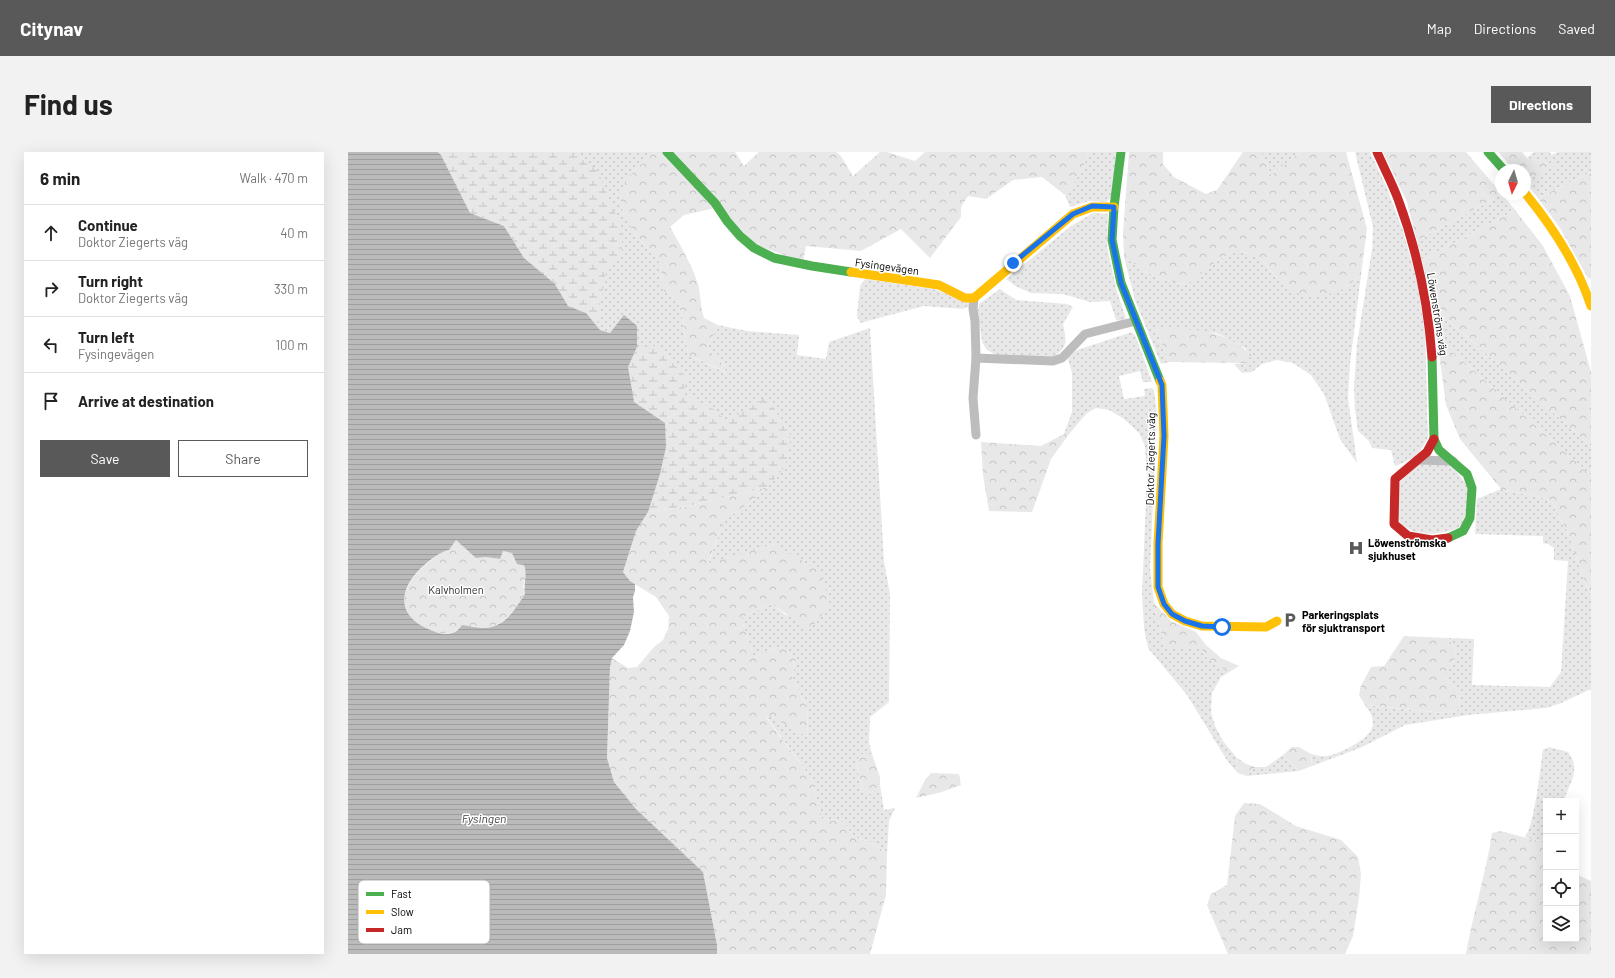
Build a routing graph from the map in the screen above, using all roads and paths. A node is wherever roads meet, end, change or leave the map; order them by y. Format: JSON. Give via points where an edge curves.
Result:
{"nodes":[{"id":1,"x":667,"y":152,"type":"edge"},
{"id":2,"x":1121,"y":152,"type":"edge"},
{"id":3,"x":1377,"y":152,"type":"edge"},
{"id":4,"x":1488,"y":152,"type":"edge"},
{"id":5,"x":1499,"y":164,"type":"edge"},
{"id":6,"x":1530,"y":200,"type":"edge"},
{"id":7,"x":1114,"y":207,"type":"junction"},
{"id":8,"x":974,"y":298,"type":"junction"},
{"id":9,"x":1591,"y":306,"type":"edge"},
{"id":10,"x":1136,"y":321,"type":"junction"},
{"id":11,"x":976,"y":358,"type":"junction"},
{"id":12,"x":976,"y":435,"type":"dead end"},
{"id":13,"x":1434,"y":439,"type":"junction"},
{"id":14,"x":1417,"y":460,"type":"junction"},
{"id":15,"x":1453,"y":461,"type":"junction"},
{"id":16,"x":1277,"y":621,"type":"dead end"}],
"edges":[{"from":1,"to":8,"type":"street","name":"Fysingevägen","via":[[715,203],[740,236],[754,248],[774,258],[939,285],[965,298]]},
{"from":2,"to":7,"type":"street","name":"Doktor Ziegerts väg"},
{"from":3,"to":13,"type":"street","name":"Löwenströms väg","via":[[1398,199],[1423,285],[1433,367]]},
{"from":4,"to":5,"type":"street"},
{"from":6,"to":9,"type":"street","via":[[1574,265]]},
{"from":7,"to":8,"type":"street","via":[[1092,206],[1073,214]]},
{"from":7,"to":10,"type":"street","name":"Doktor Ziegerts väg","via":[[1112,240],[1121,283]]},
{"from":8,"to":11,"type":"street"},
{"from":10,"to":11,"type":"street","via":[[1085,334],[1062,358],[1053,361]]},
{"from":10,"to":16,"type":"street","name":"Doktor Ziegerts väg","via":[[1162,385],[1164,436],[1158,587],[1164,604],[1172,614],[1202,626],[1266,627]]},
{"from":11,"to":12,"type":"street","via":[[973,398]]},
{"from":13,"to":14,"type":"street","via":[[1427,452]]},
{"from":13,"to":15,"type":"street","via":[[1438,450]]},
{"from":14,"to":15,"type":"street"},
{"from":14,"to":15,"type":"street","via":[[1395,478],[1394,524],[1408,536],[1432,540],[1448,538],[1463,531],[1470,518],[1472,488],[1467,474]]}]}
